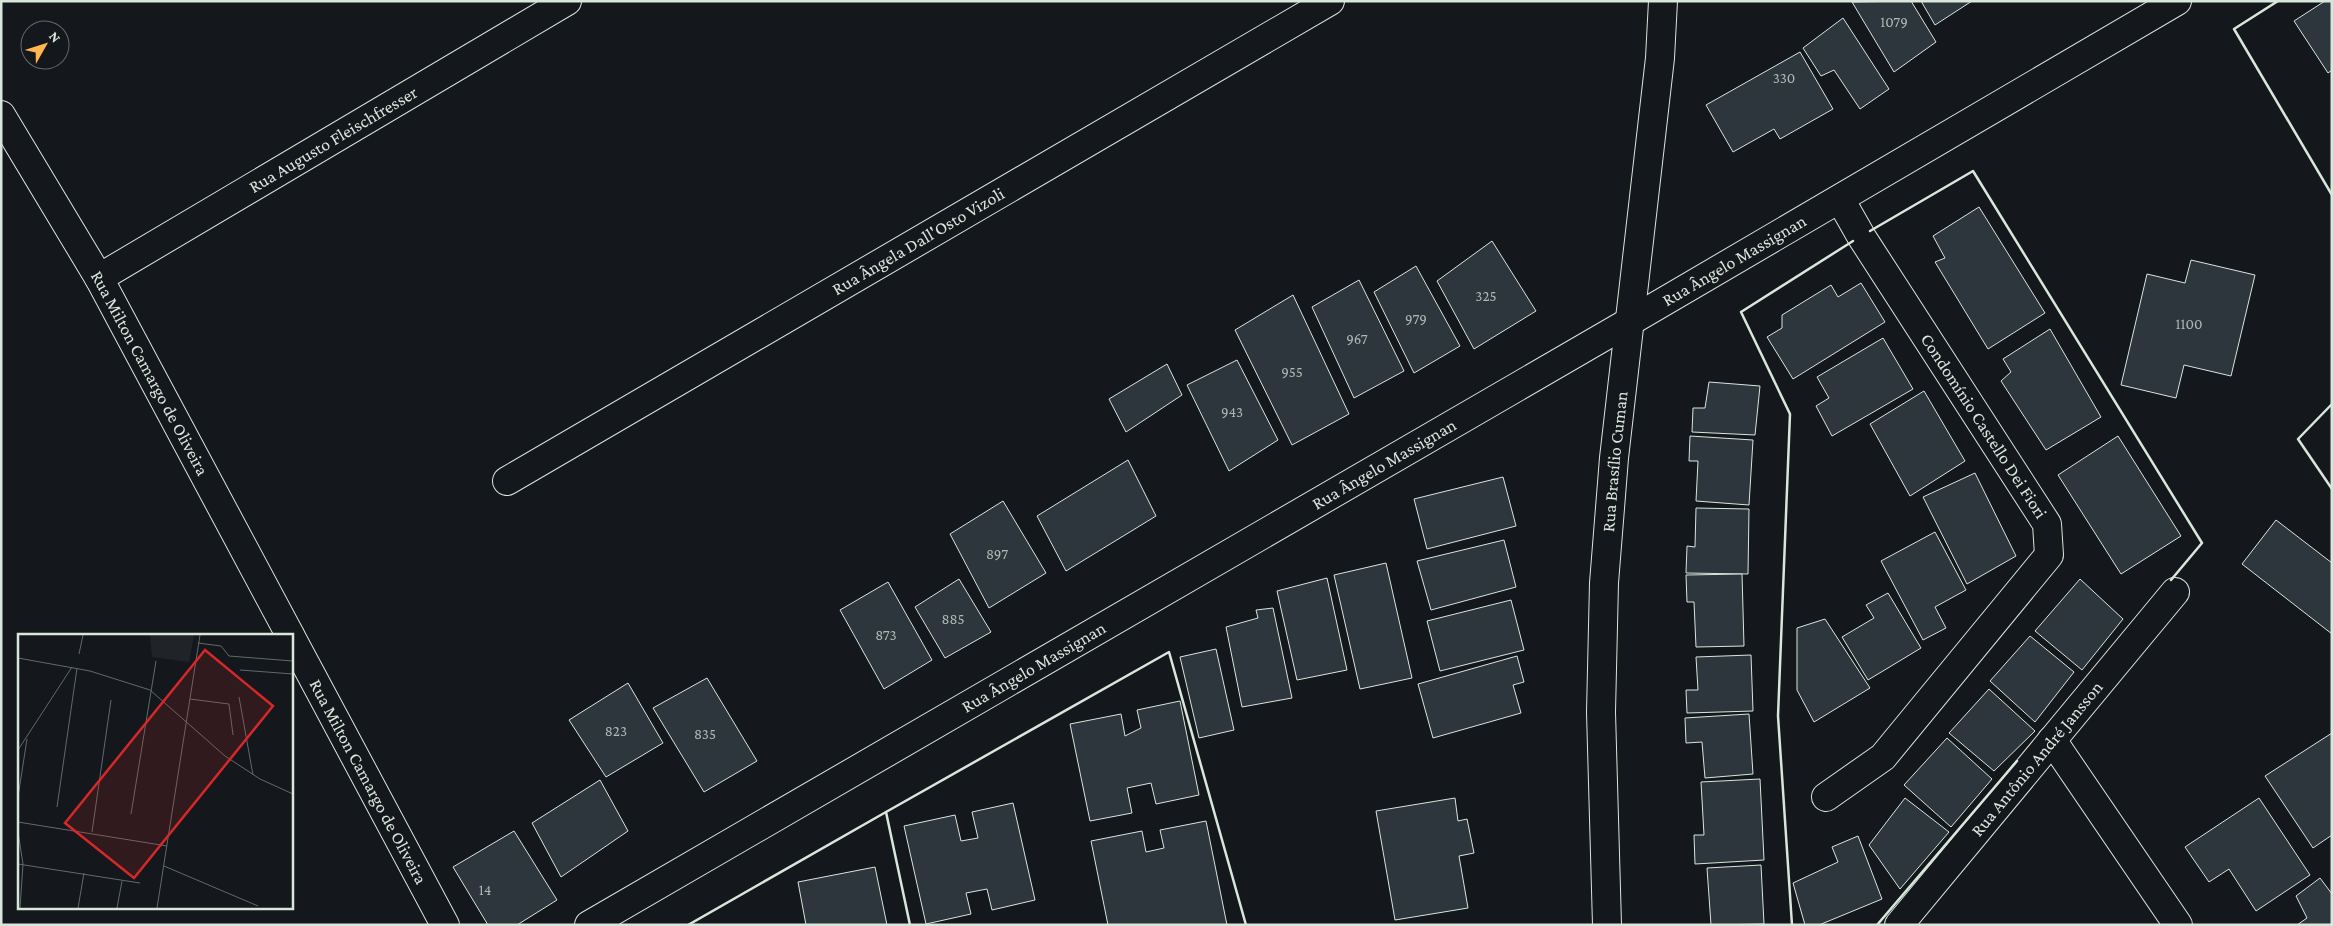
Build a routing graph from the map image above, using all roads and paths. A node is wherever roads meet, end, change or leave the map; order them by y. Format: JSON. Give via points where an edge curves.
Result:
{"nodes":[{"id":1,"x":567,"y":1,"type":"edge"},
{"id":2,"x":1330,"y":1,"type":"edge"},
{"id":3,"x":1664,"y":1,"type":"edge"},
{"id":4,"x":2177,"y":1,"type":"edge"},
{"id":5,"x":1,"y":115,"type":"edge"},
{"id":6,"x":1840,"y":199,"type":"junction"},
{"id":7,"x":100,"y":278,"type":"junction"},
{"id":8,"x":1629,"y":322,"type":"junction"},
{"id":9,"x":507,"y":481,"type":"dead end"},
{"id":10,"x":2175,"y":592,"type":"dead end"},
{"id":11,"x":290,"y":634,"type":"edge"},
{"id":12,"x":292,"y":638,"type":"edge"},
{"id":13,"x":2052,"y":740,"type":"junction"},
{"id":14,"x":1826,"y":796,"type":"dead end"},
{"id":15,"x":446,"y":925,"type":"edge"},
{"id":16,"x":589,"y":925,"type":"edge"},
{"id":17,"x":1607,"y":925,"type":"edge"},
{"id":18,"x":1899,"y":925,"type":"edge"},
{"id":19,"x":2178,"y":925,"type":"edge"}],
"edges":[{"from":1,"to":7,"type":"street","name":"Rua Augusto Fleischfresser"},
{"from":2,"to":9,"type":"street","name":"Rua Ângela Dall'Osto Vizoli"},
{"from":3,"to":8,"type":"street","name":"Rua Brasílio Cuman"},
{"from":4,"to":6,"type":"street","name":"Rua Ângelo Massignan"},
{"from":5,"to":7,"type":"street","name":"Rua Milton Camargo de Oliveira"},
{"from":6,"to":8,"type":"street","name":"Rua Ângelo Massignan"},
{"from":6,"to":14,"type":"street","name":"Condomínio Castello Dei Fiori","via":[[2047,524],[2049,555],[1883,758]]},
{"from":7,"to":11,"type":"street","name":"Rua Milton Camargo de Oliveira"},
{"from":8,"to":16,"type":"street","name":"Rua Ângelo Massignan"},
{"from":8,"to":17,"type":"street","name":"Rua Brasílio Cuman","via":[[1604,583],[1601,712]]},
{"from":10,"to":13,"type":"street","name":"Rua Antônio André Jansson"},
{"from":12,"to":15,"type":"street","name":"Rua Milton Camargo de Oliveira"},
{"from":13,"to":18,"type":"street","name":"Rua Antônio André Jansson"},
{"from":13,"to":19,"type":"street"}]}
